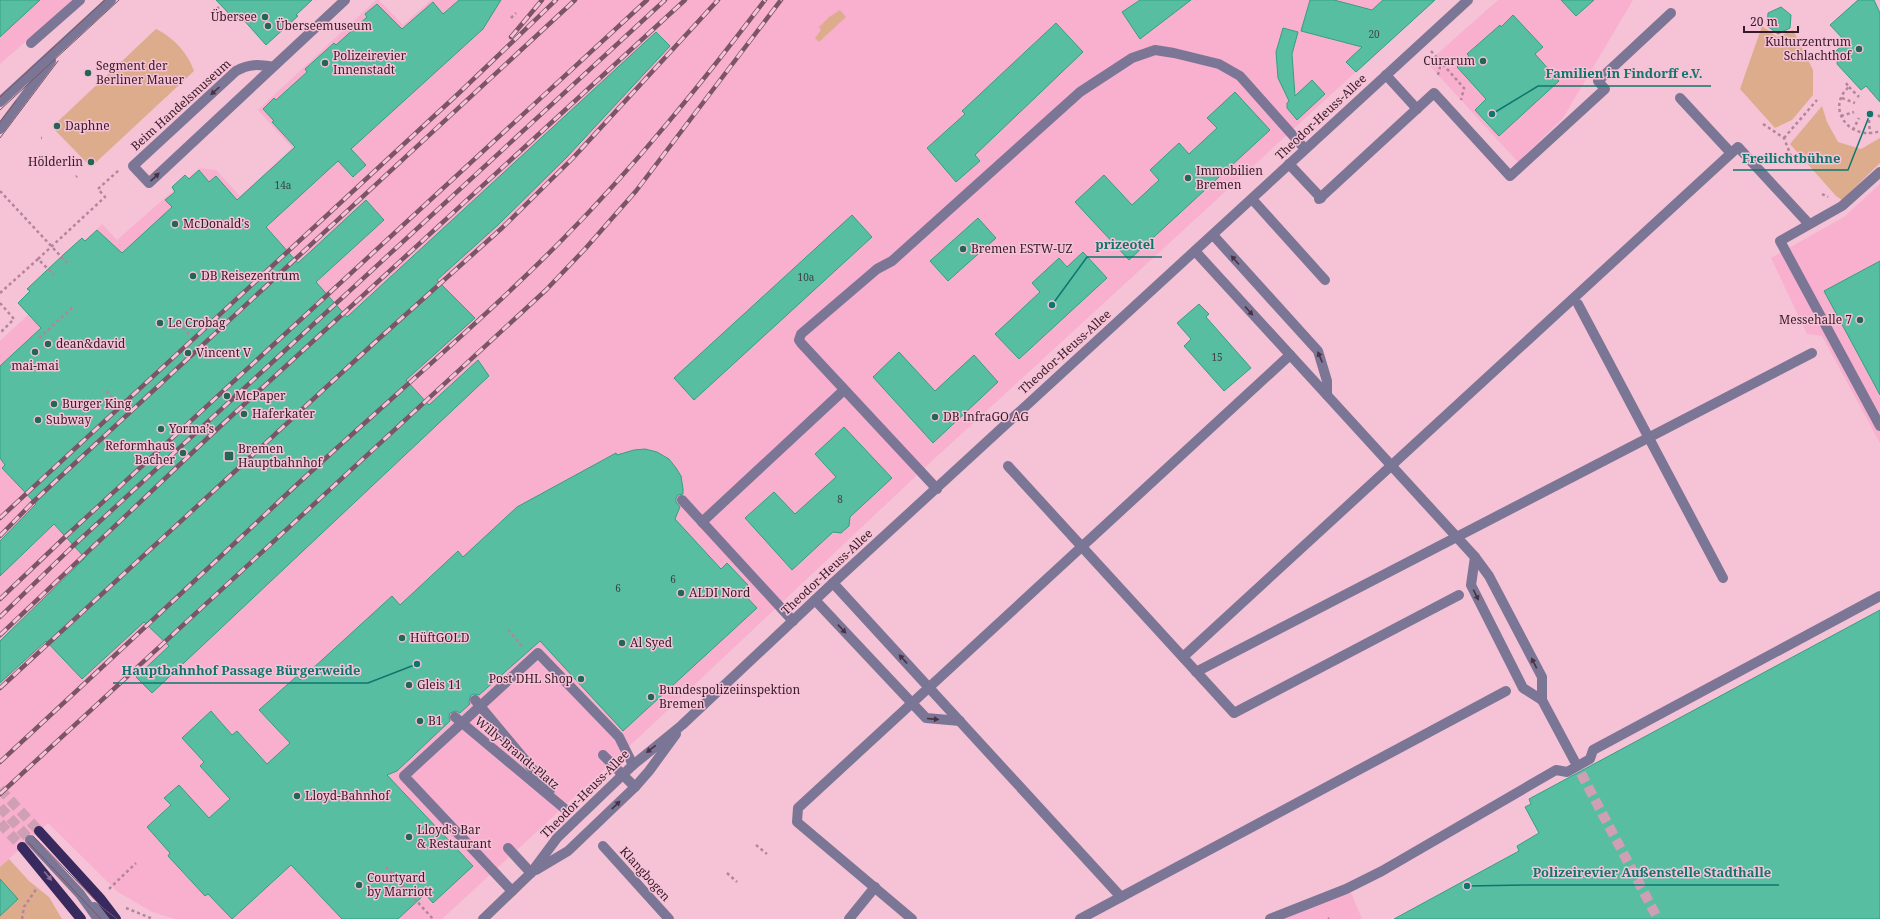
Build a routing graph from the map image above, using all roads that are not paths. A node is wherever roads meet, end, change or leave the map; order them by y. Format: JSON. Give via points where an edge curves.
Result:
{"nodes":[{"id":1,"x":80,"y":0,"type":"edge"},
{"id":2,"x":110,"y":0,"type":"edge"},
{"id":3,"x":345,"y":0,"type":"edge"},
{"id":4,"x":1468,"y":0,"type":"edge"},
{"id":5,"x":1671,"y":13,"type":"dead end"},
{"id":6,"x":31,"y":43,"type":"dead end"},
{"id":7,"x":61,"y":46,"type":"junction"},
{"id":8,"x":272,"y":67,"type":"junction"},
{"id":9,"x":1386,"y":75,"type":"junction"},
{"id":10,"x":1680,"y":98,"type":"dead end"},
{"id":11,"x":0,"y":102,"type":"edge"},
{"id":12,"x":1417,"y":109,"type":"junction"},
{"id":13,"x":0,"y":129,"type":"edge"},
{"id":14,"x":1306,"y":149,"type":"junction"},
{"id":15,"x":1731,"y":153,"type":"junction"},
{"id":16,"x":1289,"y":164,"type":"junction"},
{"id":17,"x":1880,"y":172,"type":"edge"},
{"id":18,"x":1252,"y":199,"type":"junction"},
{"id":19,"x":1809,"y":224,"type":"junction"},
{"id":20,"x":1213,"y":235,"type":"junction"},
{"id":21,"x":1195,"y":251,"type":"junction"},
{"id":22,"x":1325,"y":280,"type":"dead end"},
{"id":23,"x":1578,"y":304,"type":"dead end"},
{"id":24,"x":1812,"y":353,"type":"dead end"},
{"id":25,"x":1290,"y":355,"type":"junction"},
{"id":26,"x":844,"y":390,"type":"junction"},
{"id":27,"x":1327,"y":395,"type":"junction"},
{"id":28,"x":1880,"y":426,"type":"edge"},
{"id":29,"x":1649,"y":436,"type":"junction"},
{"id":30,"x":1008,"y":466,"type":"dead end"},
{"id":31,"x":1391,"y":466,"type":"junction"},
{"id":32,"x":937,"y":488,"type":"junction"},
{"id":33,"x":682,"y":500,"type":"dead end"},
{"id":34,"x":702,"y":522,"type":"junction"},
{"id":35,"x":1456,"y":536,"type":"junction"},
{"id":36,"x":1082,"y":547,"type":"junction"},
{"id":37,"x":1475,"y":557,"type":"junction"},
{"id":38,"x":1723,"y":578,"type":"dead end"},
{"id":39,"x":834,"y":583,"type":"junction"},
{"id":40,"x":1459,"y":595,"type":"dead end"},
{"id":41,"x":1880,"y":596,"type":"edge"},
{"id":42,"x":815,"y":600,"type":"junction"},
{"id":43,"x":794,"y":621,"type":"junction"},
{"id":44,"x":1183,"y":657,"type":"junction"},
{"id":45,"x":1196,"y":672,"type":"junction"},
{"id":46,"x":929,"y":687,"type":"junction"},
{"id":47,"x":1506,"y":691,"type":"dead end"},
{"id":48,"x":1542,"y":700,"type":"junction"},
{"id":49,"x":477,"y":703,"type":"junction"},
{"id":50,"x":911,"y":704,"type":"junction"},
{"id":51,"x":458,"y":720,"type":"junction"},
{"id":52,"x":960,"y":721,"type":"junction"},
{"id":53,"x":682,"y":725,"type":"junction"},
{"id":54,"x":603,"y":755,"type":"dead end"},
{"id":55,"x":1574,"y":760,"type":"tunnel mouth"},
{"id":56,"x":633,"y":765,"type":"junction"},
{"id":57,"x":622,"y":775,"type":"junction"},
{"id":58,"x":635,"y":787,"type":"junction"},
{"id":59,"x":39,"y":831,"type":"tunnel mouth"},
{"id":60,"x":26,"y":843,"type":"joint"},
{"id":61,"x":603,"y":846,"type":"dead end"},
{"id":62,"x":508,"y":848,"type":"dead end"},
{"id":63,"x":531,"y":873,"type":"junction"},
{"id":64,"x":875,"y":888,"type":"junction"},
{"id":65,"x":512,"y":891,"type":"junction"},
{"id":66,"x":80,"y":894,"type":"junction"},
{"id":67,"x":1121,"y":897,"type":"junction"},
{"id":68,"x":81,"y":919,"type":"edge"},
{"id":69,"x":98,"y":919,"type":"edge"},
{"id":70,"x":109,"y":919,"type":"edge"},
{"id":71,"x":116,"y":919,"type":"edge"},
{"id":72,"x":483,"y":919,"type":"edge"},
{"id":73,"x":669,"y":919,"type":"edge"},
{"id":74,"x":849,"y":919,"type":"edge"},
{"id":75,"x":912,"y":919,"type":"edge"},
{"id":76,"x":1080,"y":919,"type":"edge"},
{"id":77,"x":1270,"y":919,"type":"edge"}],
"edges":[{"from":1,"to":6,"type":"street"},
{"from":2,"to":7,"type":"street"},
{"from":3,"to":8,"type":"street","name":"Beim Handelsmuseum"},
{"from":4,"to":9,"type":"street","name":"Theodor-Heuss-Allee"},
{"from":5,"to":12,"type":"street","via":[[1598,81],[1605,89],[1510,176],[1434,93]]},
{"from":7,"to":11,"type":"street"},
{"from":7,"to":13,"type":"street"},
{"from":8,"to":8,"type":"street","name":"Beim Handelsmuseum","one_way":true,"via":[[247,65],[236,71],[133,166],[149,183]]},
{"from":9,"to":12,"type":"street"},
{"from":9,"to":14,"type":"street","name":"Theodor-Heuss-Allee"},
{"from":10,"to":15,"type":"street"},
{"from":12,"to":16,"type":"street","via":[[1320,199]]},
{"from":14,"to":16,"type":"street","name":"Theodor-Heuss-Allee"},
{"from":14,"to":26,"type":"street","via":[[1240,76],[1219,64],[1155,50],[1132,58],[1080,92],[892,261],[877,270],[801,334],[801,343]]},
{"from":15,"to":19,"type":"street","via":[[1738,147]]},
{"from":15,"to":31,"type":"street"},
{"from":16,"to":18,"type":"street","name":"Theodor-Heuss-Allee"},
{"from":17,"to":19,"type":"street","via":[[1842,206]]},
{"from":18,"to":20,"type":"street","name":"Theodor-Heuss-Allee"},
{"from":18,"to":22,"type":"street"},
{"from":19,"to":28,"type":"street","via":[[1780,241]]},
{"from":20,"to":21,"type":"street","name":"Theodor-Heuss-Allee"},
{"from":27,"to":20,"type":"street","one_way":true,"via":[[1324,365],[1318,351]]},
{"from":21,"to":25,"type":"street","one_way":true},
{"from":21,"to":32,"type":"street","name":"Theodor-Heuss-Allee"},
{"from":23,"to":29,"type":"street"},
{"from":24,"to":29,"type":"street"},
{"from":25,"to":27,"type":"street"},
{"from":25,"to":36,"type":"street"},
{"from":26,"to":32,"type":"street"},
{"from":26,"to":34,"type":"street"},
{"from":27,"to":31,"type":"street"},
{"from":29,"to":35,"type":"street"},
{"from":29,"to":38,"type":"street"},
{"from":30,"to":36,"type":"street"},
{"from":31,"to":35,"type":"street"},
{"from":31,"to":44,"type":"street"},
{"from":32,"to":39,"type":"street","name":"Theodor-Heuss-Allee"},
{"from":33,"to":34,"type":"street"},
{"from":34,"to":43,"type":"street"},
{"from":35,"to":37,"type":"street"},
{"from":35,"to":45,"type":"street"},
{"from":36,"to":44,"type":"street"},
{"from":36,"to":46,"type":"street"},
{"from":48,"to":37,"type":"street","one_way":true,"via":[[1542,677],[1489,576]]},
{"from":37,"to":48,"type":"street","one_way":true,"via":[[1471,584],[1523,688]]},
{"from":39,"to":42,"type":"street","name":"Theodor-Heuss-Allee"},
{"from":46,"to":39,"type":"street","one_way":true},
{"from":40,"to":45,"type":"street","via":[[1234,713]]},
{"from":41,"to":77,"type":"street","via":[[1593,750],[1590,758],[1567,772],[1556,770],[1382,871],[1346,889]]},
{"from":42,"to":43,"type":"street","name":"Theodor-Heuss-Allee"},
{"from":42,"to":50,"type":"street","one_way":true},
{"from":43,"to":53,"type":"street","name":"Theodor-Heuss-Allee"},
{"from":44,"to":45,"type":"street"},
{"from":46,"to":50,"type":"street"},
{"from":46,"to":52,"type":"street"},
{"from":47,"to":67,"type":"street"},
{"from":48,"to":55,"type":"street"},
{"from":49,"to":51,"type":"street","name":"Willy-Brandt-Platz"},
{"from":49,"to":51,"type":"street","name":"Willy-Brandt-Platz","via":[[565,809]]},
{"from":49,"to":56,"type":"street","name":"Willy-Brandt-Platz","via":[[538,652],[619,737]]},
{"from":50,"to":52,"type":"street","one_way":true,"via":[[926,718]]},
{"from":50,"to":64,"type":"street","via":[[798,808],[797,822]]},
{"from":51,"to":65,"type":"street","name":"Willy-Brandt-Platz","via":[[404,776]]},
{"from":52,"to":67,"type":"street"},
{"from":53,"to":56,"type":"street","name":"Theodor-Heuss-Allee","one_way":true},
{"from":53,"to":58,"type":"street","name":"Theodor-Heuss-Allee"},
{"from":54,"to":57,"type":"street"},
{"from":56,"to":57,"type":"street","name":"Theodor-Heuss-Allee"},
{"from":57,"to":58,"type":"street"},
{"from":57,"to":63,"type":"street","name":"Theodor-Heuss-Allee","via":[[557,838]]},
{"from":63,"to":58,"type":"street","name":"Theodor-Heuss-Allee","one_way":true,"via":[[568,851]]},
{"from":59,"to":71,"type":"main road"},
{"from":60,"to":66,"type":"street"},
{"from":60,"to":68,"type":"main road","one_way":true,"via":[[48,877]]},
{"from":61,"to":73,"type":"street","name":"Klangbogen"},
{"from":62,"to":63,"type":"street"},
{"from":63,"to":65,"type":"street","name":"Theodor-Heuss-Allee"},
{"from":64,"to":74,"type":"street"},
{"from":64,"to":75,"type":"street"},
{"from":65,"to":72,"type":"street","name":"Theodor-Heuss-Allee"},
{"from":66,"to":69,"type":"street"},
{"from":66,"to":70,"type":"street"},
{"from":67,"to":76,"type":"street"}]}
